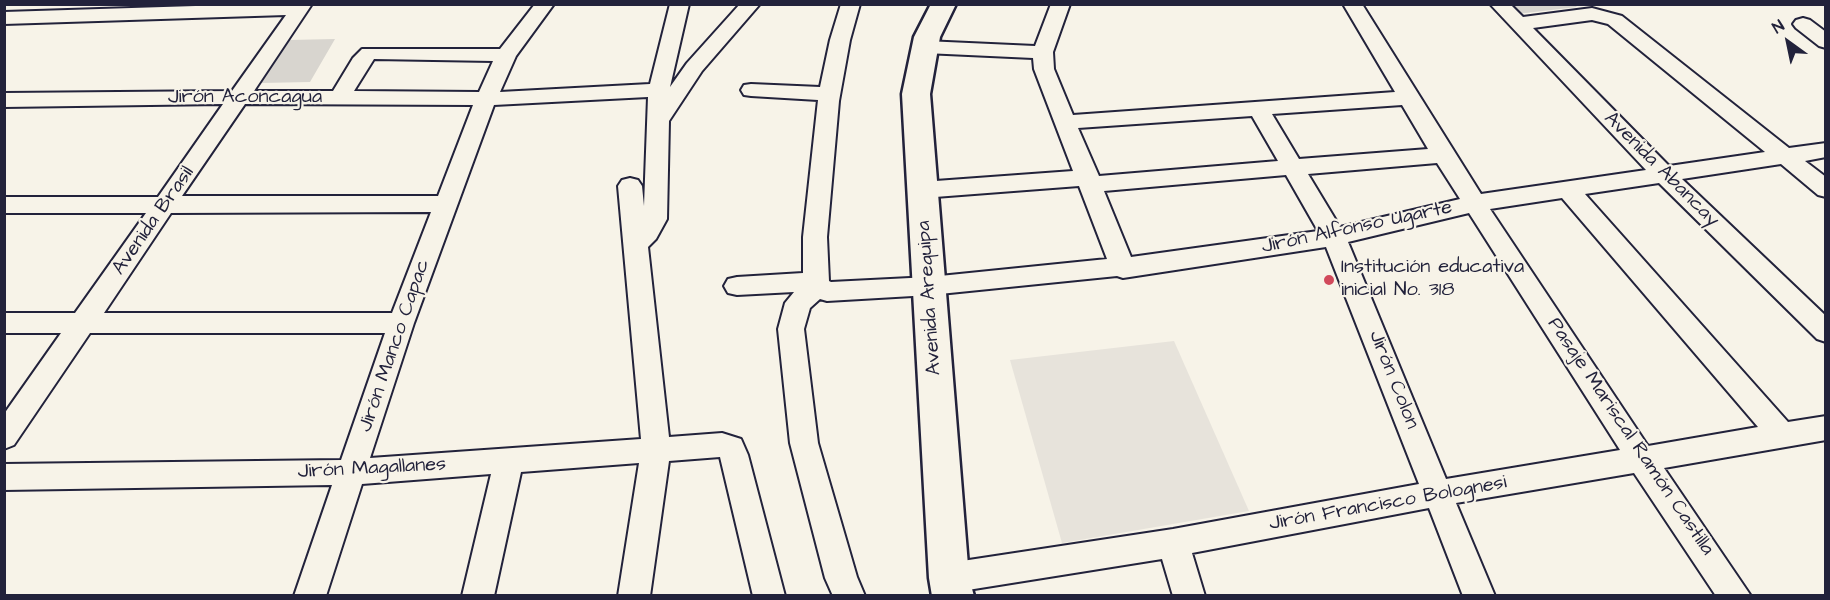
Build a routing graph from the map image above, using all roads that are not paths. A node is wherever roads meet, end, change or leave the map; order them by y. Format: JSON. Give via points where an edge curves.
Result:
{"nodes":[{"id":1,"x":545,"y":4,"type":"edge"},
{"id":2,"x":680,"y":4,"type":"edge"},
{"id":3,"x":751,"y":4,"type":"edge"},
{"id":4,"x":851,"y":4,"type":"edge"},
{"id":5,"x":944,"y":4,"type":"edge"},
{"id":6,"x":1061,"y":4,"type":"edge"},
{"id":7,"x":1352,"y":4,"type":"edge"},
{"id":8,"x":1499,"y":4,"type":"edge"},
{"id":9,"x":302,"y":7,"type":"edge"},
{"id":10,"x":1594,"y":12,"type":"edge"},
{"id":11,"x":4,"y":18,"type":"edge"},
{"id":12,"x":1518,"y":24,"type":"junction"},
{"id":13,"x":1803,"y":24,"type":"dead end"},
{"id":14,"x":1826,"y":42,"type":"edge"},
{"id":15,"x":926,"y":47,"type":"junction"},
{"id":16,"x":1043,"y":52,"type":"junction"},
{"id":17,"x":506,"y":55,"type":"junction"},
{"id":18,"x":659,"y":90,"type":"junction"},
{"id":19,"x":751,"y":90,"type":"dead end"},
{"id":20,"x":829,"y":94,"type":"junction"},
{"id":21,"x":240,"y":97,"type":"junction"},
{"id":22,"x":340,"y":97,"type":"junction"},
{"id":23,"x":1407,"y":98,"type":"junction"},
{"id":24,"x":486,"y":99,"type":"junction"},
{"id":25,"x":4,"y":100,"type":"edge"},
{"id":26,"x":1258,"y":108,"type":"junction"},
{"id":27,"x":659,"y":120,"type":"junction"},
{"id":28,"x":1065,"y":122,"type":"junction"},
{"id":29,"x":1826,"y":150,"type":"edge"},
{"id":30,"x":1443,"y":155,"type":"junction"},
{"id":31,"x":1783,"y":156,"type":"junction"},
{"id":32,"x":1294,"y":167,"type":"junction"},
{"id":33,"x":1663,"y":174,"type":"junction"},
{"id":34,"x":1090,"y":181,"type":"junction"},
{"id":35,"x":630,"y":186,"type":"dead end"},
{"id":36,"x":1567,"y":189,"type":"junction"},
{"id":37,"x":1826,"y":189,"type":"edge"},
{"id":38,"x":922,"y":190,"type":"junction"},
{"id":39,"x":1476,"y":203,"type":"junction"},
{"id":40,"x":165,"y":204,"type":"junction"},
{"id":41,"x":445,"y":204,"type":"junction"},
{"id":42,"x":4,"y":205,"type":"edge"},
{"id":43,"x":1335,"y":237,"type":"junction"},
{"id":44,"x":636,"y":244,"type":"junction"},
{"id":45,"x":1123,"y":268,"type":"junction"},
{"id":46,"x":818,"y":284,"type":"junction"},
{"id":47,"x":737,"y":286,"type":"dead end"},
{"id":48,"x":930,"y":286,"type":"junction"},
{"id":49,"x":4,"y":323,"type":"edge"},
{"id":50,"x":401,"y":323,"type":"junction"},
{"id":51,"x":83,"y":324,"type":"junction"},
{"id":52,"x":1826,"y":332,"type":"edge"},
{"id":53,"x":1826,"y":428,"type":"edge"},
{"id":54,"x":1783,"y":436,"type":"junction"},
{"id":55,"x":4,"y":437,"type":"edge"},
{"id":56,"x":656,"y":450,"type":"junction"},
{"id":57,"x":1642,"y":460,"type":"junction"},
{"id":58,"x":509,"y":461,"type":"junction"},
{"id":59,"x":353,"y":472,"type":"junction"},
{"id":60,"x":4,"y":477,"type":"edge"},
{"id":61,"x":1440,"y":493,"type":"junction"},
{"id":62,"x":1173,"y":543,"type":"junction"},
{"id":63,"x":951,"y":587,"type":"edge"},
{"id":64,"x":310,"y":596,"type":"edge"},
{"id":65,"x":478,"y":596,"type":"edge"},
{"id":66,"x":633,"y":596,"type":"edge"},
{"id":67,"x":769,"y":596,"type":"edge"},
{"id":68,"x":849,"y":596,"type":"edge"},
{"id":69,"x":1189,"y":596,"type":"edge"},
{"id":70,"x":1479,"y":596,"type":"edge"},
{"id":71,"x":1735,"y":596,"type":"edge"}],
"edges":[{"from":1,"to":17,"type":"street","name":"Jirón Manco Capac"},
{"from":2,"to":18,"type":"street"},
{"from":3,"to":27,"type":"street","via":[[694,67]]},
{"from":4,"to":20,"type":"street"},
{"from":5,"to":15,"type":"main road","name":"Avenida Arequipa"},
{"from":6,"to":16,"type":"street"},
{"from":7,"to":23,"type":"street","name":"Pasaje Mariscal Ramón Castilla"},
{"from":8,"to":12,"type":"street","name":"Avenida Abancay"},
{"from":9,"to":11,"type":"street"},
{"from":9,"to":21,"type":"street","name":"Avenida Brasil"},
{"from":10,"to":12,"type":"street"},
{"from":10,"to":31,"type":"street"},
{"from":12,"to":33,"type":"street","name":"Avenida Abancay"},
{"from":13,"to":14,"type":"street"},
{"from":15,"to":16,"type":"street"},
{"from":15,"to":38,"type":"main road","name":"Avenida Arequipa","via":[[916,94]]},
{"from":16,"to":28,"type":"street","via":[[1044,69]]},
{"from":17,"to":22,"type":"street","via":[[369,53]]},
{"from":17,"to":24,"type":"street","name":"Jirón Manco Capac"},
{"from":18,"to":24,"type":"street","name":"Jirón Aconcagua"},
{"from":18,"to":27,"type":"street"},
{"from":19,"to":20,"type":"street"},
{"from":20,"to":46,"type":"street","via":[[815,237]]},
{"from":21,"to":22,"type":"street","name":"Jirón Aconcagua"},
{"from":21,"to":25,"type":"street","name":"Jirón Aconcagua"},
{"from":21,"to":40,"type":"street","name":"Avenida Brasil"},
{"from":22,"to":24,"type":"street","name":"Jirón Aconcagua"},
{"from":23,"to":26,"type":"street"},
{"from":23,"to":30,"type":"street","name":"Pasaje Mariscal Ramón Castilla"},
{"from":24,"to":41,"type":"street","name":"Jirón Manco Capac"},
{"from":26,"to":28,"type":"street"},
{"from":26,"to":32,"type":"street","name":"Jirón Colon"},
{"from":27,"to":44,"type":"street","via":[[655,219]]},
{"from":28,"to":34,"type":"street"},
{"from":29,"to":31,"type":"street","name":"Jirón Alfonso Ugarte"},
{"from":30,"to":32,"type":"street"},
{"from":30,"to":39,"type":"street","name":"Pasaje Mariscal Ramón Castilla"},
{"from":31,"to":33,"type":"street","name":"Jirón Alfonso Ugarte"},
{"from":31,"to":37,"type":"street"},
{"from":32,"to":34,"type":"street"},
{"from":32,"to":43,"type":"street","name":"Jirón Colon"},
{"from":33,"to":36,"type":"street","name":"Jirón Alfonso Ugarte"},
{"from":33,"to":52,"type":"street","name":"Avenida Abancay"},
{"from":34,"to":38,"type":"street"},
{"from":34,"to":45,"type":"street"},
{"from":35,"to":44,"type":"street"},
{"from":36,"to":39,"type":"street","name":"Jirón Alfonso Ugarte"},
{"from":36,"to":54,"type":"street"},
{"from":38,"to":48,"type":"main road","name":"Avenida Arequipa"},
{"from":39,"to":43,"type":"street","name":"Jirón Alfonso Ugarte"},
{"from":39,"to":57,"type":"street","name":"Pasaje Mariscal Ramón Castilla"},
{"from":40,"to":41,"type":"street"},
{"from":40,"to":42,"type":"street"},
{"from":40,"to":51,"type":"street","name":"Avenida Brasil"},
{"from":41,"to":50,"type":"street","name":"Jirón Manco Capac"},
{"from":43,"to":45,"type":"street","name":"Jirón Alfonso Ugarte"},
{"from":43,"to":61,"type":"street","name":"Jirón Colon"},
{"from":44,"to":56,"type":"street"},
{"from":45,"to":48,"type":"street","name":"Jirón Alfonso Ugarte"},
{"from":46,"to":47,"type":"street","name":"Jirón Alfonso Ugarte"},
{"from":46,"to":48,"type":"street","name":"Jirón Alfonso Ugarte","via":[[827,292]]},
{"from":46,"to":68,"type":"street","via":[[798,303],[791,329],[804,443]]},
{"from":48,"to":63,"type":"main road","name":"Avenida Arequipa"},
{"from":49,"to":51,"type":"street"},
{"from":50,"to":51,"type":"street"},
{"from":50,"to":59,"type":"street","name":"Jirón Manco Capac"},
{"from":51,"to":55,"type":"street","name":"Avenida Brasil"},
{"from":53,"to":54,"type":"street","name":"Jirón Francisco Bolognesi"},
{"from":54,"to":57,"type":"street","name":"Jirón Francisco Bolognesi"},
{"from":56,"to":58,"type":"street","name":"Jirón Magallanes"},
{"from":56,"to":66,"type":"street"},
{"from":56,"to":67,"type":"street","name":"Jirón Magallanes","via":[[722,445],[731,448]]},
{"from":57,"to":61,"type":"street","name":"Jirón Francisco Bolognesi"},
{"from":57,"to":71,"type":"street","name":"Pasaje Mariscal Ramón Castilla"},
{"from":58,"to":59,"type":"street","name":"Jirón Magallanes"},
{"from":58,"to":65,"type":"street"},
{"from":59,"to":60,"type":"street","name":"Jirón Magallanes"},
{"from":59,"to":64,"type":"street","name":"Jirón Manco Capac"},
{"from":61,"to":62,"type":"street","name":"Jirón Francisco Bolognesi"},
{"from":61,"to":70,"type":"street","name":"Jirón Colon"},
{"from":62,"to":63,"type":"street","name":"Jirón Francisco Bolognesi"},
{"from":62,"to":69,"type":"street"}]}
